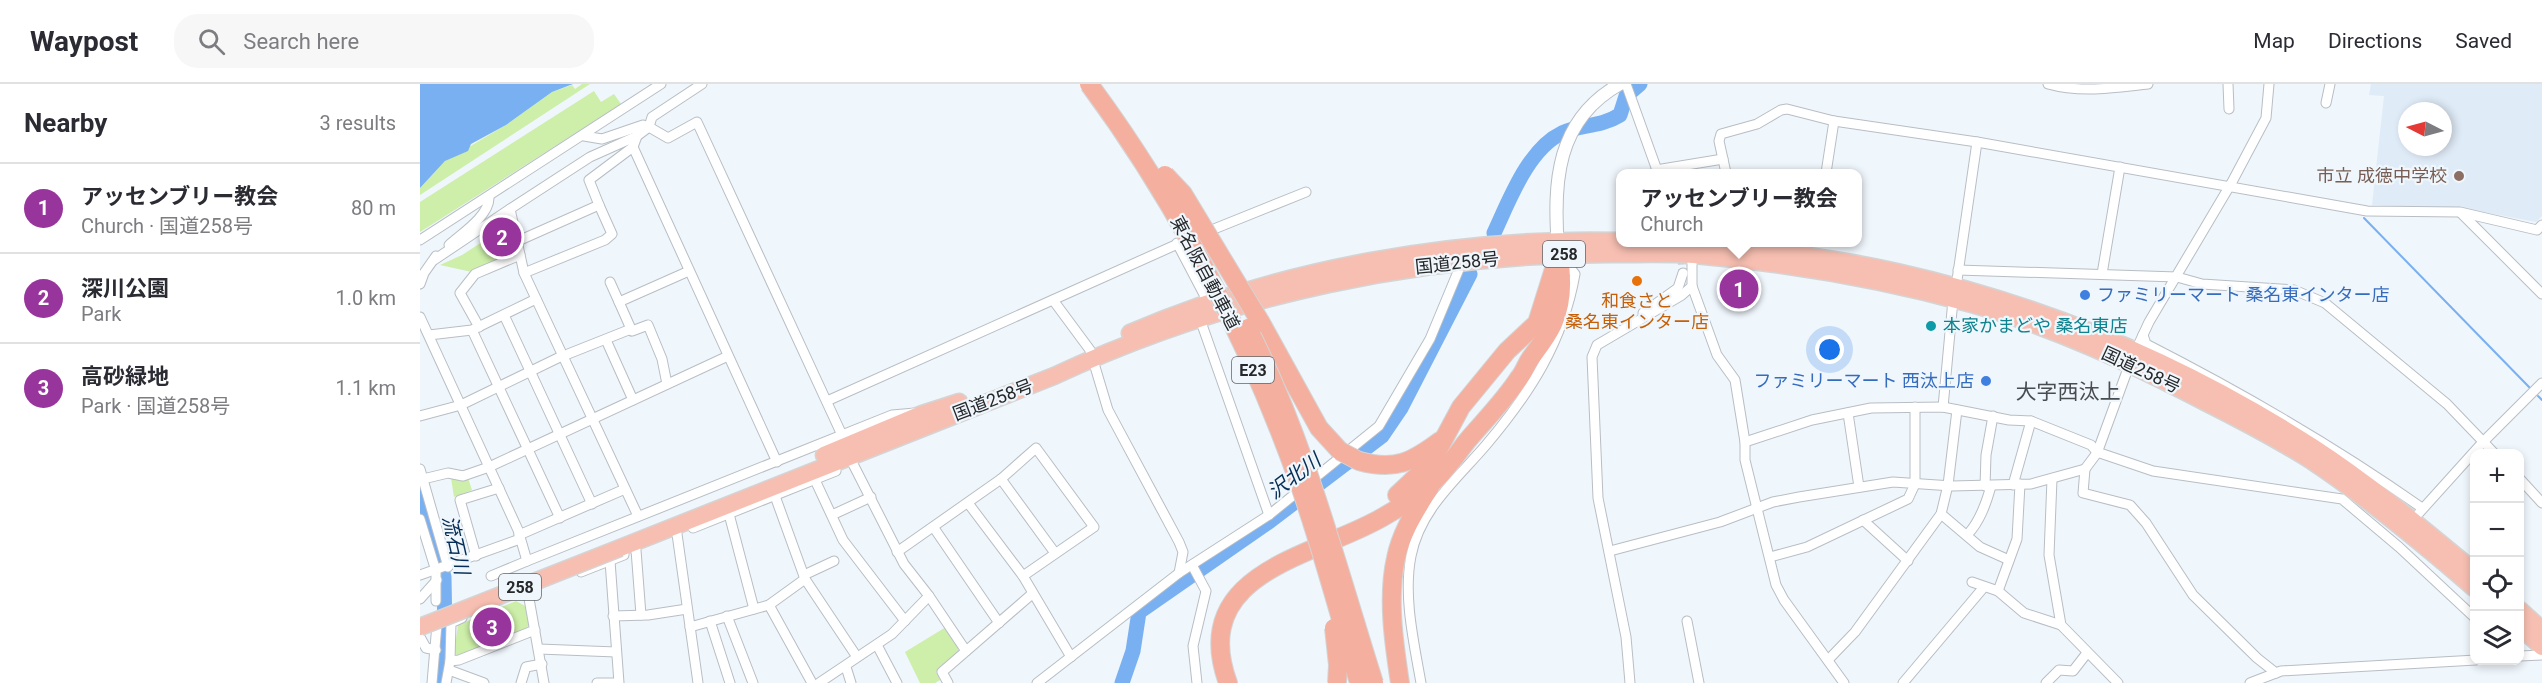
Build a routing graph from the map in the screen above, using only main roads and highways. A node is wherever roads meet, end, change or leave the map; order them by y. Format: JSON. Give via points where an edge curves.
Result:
{"nodes":[{"id":1,"x":1089,"y":84,"type":"edge"},
{"id":2,"x":1104,"y":84,"type":"edge"},
{"id":3,"x":1165,"y":175,"type":"junction"},
{"id":4,"x":1616,"y":241,"type":"edge"},
{"id":5,"x":1558,"y":247,"type":"junction"},
{"id":6,"x":1616,"y":247,"type":"edge"},
{"id":7,"x":1702,"y":247,"type":"edge"},
{"id":8,"x":2136,"y":349,"type":"junction"},
{"id":9,"x":1092,"y":354,"type":"junction"},
{"id":10,"x":1445,"y":437,"type":"junction"},
{"id":11,"x":1282,"y":441,"type":"junction"},
{"id":12,"x":1432,"y":483,"type":"junction"},
{"id":13,"x":621,"y":549,"type":"junction"},
{"id":14,"x":2470,"y":567,"type":"edge"},
{"id":15,"x":2470,"y":584,"type":"edge"},
{"id":16,"x":2521,"y":611,"type":"edge"},
{"id":17,"x":420,"y":616,"type":"edge"},
{"id":18,"x":428,"y":625,"type":"edge"},
{"id":19,"x":2524,"y":630,"type":"edge"},
{"id":20,"x":2542,"y":645,"type":"edge"},
{"id":21,"x":1216,"y":683,"type":"edge"},
{"id":22,"x":1227,"y":683,"type":"edge"},
{"id":23,"x":1337,"y":683,"type":"edge"},
{"id":24,"x":1359,"y":683,"type":"edge"},
{"id":25,"x":1374,"y":683,"type":"edge"},
{"id":26,"x":1400,"y":683,"type":"edge"}],
"edges":[{"from":1,"to":11,"type":"highway","name":"東名阪自動車道","number":"E23","bridge":true,"via":[[1155,181],[1200,260],[1238,335]]},
{"from":2,"to":3,"type":"highway","name":"東名阪自動車道","number":"E23"},
{"from":3,"to":10,"type":"highway","bridge":true,"via":[[1184,194],[1319,428],[1340,451],[1359,461],[1407,463]]},
{"from":3,"to":25,"type":"highway","name":"東名阪自動車道","number":"E23","bridge":true,"via":[[1250,331],[1286,410],[1317,496]]},
{"from":4,"to":5,"type":"highway","name":"国道258号","number":"258"},
{"from":5,"to":6,"type":"highway","name":"国道258号","number":"258"},
{"from":5,"to":9,"type":"highway","name":"国道258号","number":"258","via":[[1413,267],[1275,296]]},
{"from":5,"to":9,"type":"highway","name":"国道258号","number":"258","via":[[1410,255],[1264,285],[1153,323]]},
{"from":5,"to":10,"type":"highway","via":[[1549,291],[1537,323],[1507,351],[1461,407]]},
{"from":5,"to":12,"type":"highway","via":[[1563,278],[1553,324],[1520,378]]},
{"from":7,"to":8,"type":"highway","name":"国道258号","number":"258","via":[[1860,265],[2065,322]]},
{"from":8,"to":14,"type":"highway","name":"国道258号","number":"258","via":[[2313,447]]},
{"from":8,"to":15,"type":"highway","name":"国道258号","number":"258","via":[[2388,515]]},
{"from":9,"to":13,"type":"highway","name":"国道258号","number":"258","via":[[857,457]]},
{"from":9,"to":13,"type":"highway","name":"国道258号","number":"258","via":[[922,414]]},
{"from":10,"to":21,"type":"highway","via":[[1431,463],[1391,499],[1365,516],[1283,549],[1236,582],[1217,611],[1211,634],[1210,660]]},
{"from":11,"to":23,"type":"highway","bridge":true,"via":[[1284,460],[1331,608]]},
{"from":11,"to":24,"type":"highway","name":"東名阪自動車道","number":"E23","bridge":true,"via":[[1331,581]]},
{"from":12,"to":22,"type":"highway","via":[[1385,516],[1357,531],[1306,549],[1251,582],[1232,606],[1222,633],[1220,651]]},
{"from":12,"to":26,"type":"highway","via":[[1408,523],[1395,558],[1393,595]]},
{"from":13,"to":17,"type":"highway","name":"国道258号","number":"258"},
{"from":13,"to":18,"type":"highway","name":"国道258号","number":"258","bridge":true},
{"from":16,"to":20,"type":"highway"},
{"from":19,"to":20,"type":"highway"}]}
